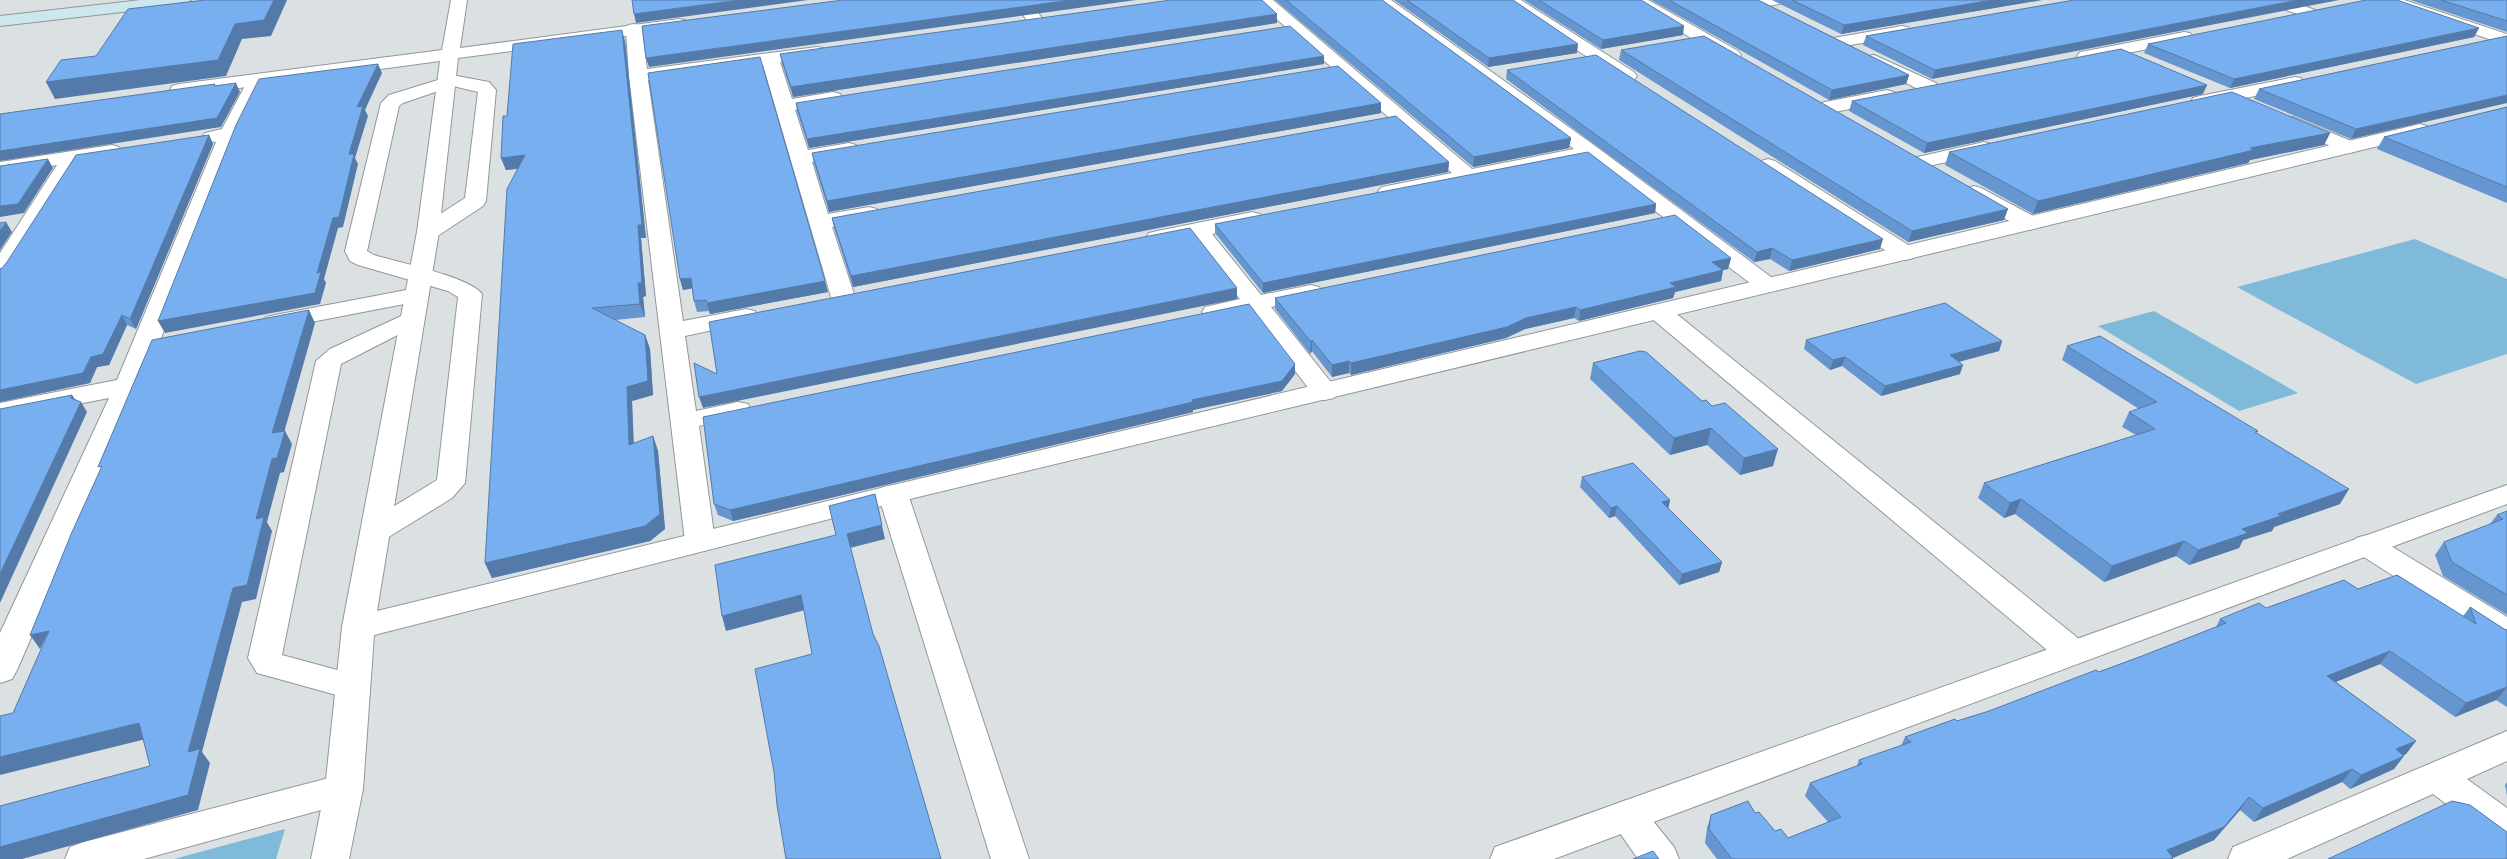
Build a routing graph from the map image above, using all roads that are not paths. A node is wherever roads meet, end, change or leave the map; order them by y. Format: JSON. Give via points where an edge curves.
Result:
{"nodes":[{"id":1,"x":45,"y":0,"type":"edge"},
{"id":2,"x":184,"y":0,"type":"edge"},
{"id":3,"x":459,"y":0,"type":"edge"},
{"id":4,"x":1021,"y":0,"type":"edge"},
{"id":5,"x":1263,"y":0,"type":"edge"},
{"id":6,"x":1381,"y":0,"type":"edge"},
{"id":7,"x":1510,"y":0,"type":"edge"},
{"id":8,"x":1636,"y":0,"type":"edge"},
{"id":9,"x":2272,"y":0,"type":"edge"},
{"id":10,"x":2388,"y":0,"type":"edge"},
{"id":11,"x":1764,"y":1,"type":"edge"},
{"id":12,"x":0,"y":5,"type":"edge"},
{"id":13,"x":2328,"y":9,"type":"edge"},
{"id":14,"x":2309,"y":13,"type":"junction"},
{"id":15,"x":1786,"y":16,"type":"edge"},
{"id":16,"x":1054,"y":18,"type":"edge"},
{"id":17,"x":2271,"y":20,"type":"edge"},
{"id":18,"x":0,"y":21,"type":"edge"},
{"id":19,"x":1036,"y":21,"type":"junction"},
{"id":20,"x":693,"y":22,"type":"edge"},
{"id":21,"x":1016,"y":23,"type":"edge"},
{"id":22,"x":1292,"y":27,"type":"junction"},
{"id":23,"x":1916,"y":29,"type":"edge"},
{"id":24,"x":634,"y":30,"type":"junction"},
{"id":25,"x":1273,"y":30,"type":"edge"},
{"id":26,"x":2204,"y":33,"type":"edge"},
{"id":27,"x":1822,"y":34,"type":"edge"},
{"id":28,"x":1704,"y":39,"type":"junction"},
{"id":29,"x":2504,"y":39,"type":"edge"},
{"id":30,"x":1839,"y":42,"type":"junction"},
{"id":31,"x":1675,"y":44,"type":"edge"},
{"id":32,"x":2462,"y":46,"type":"edge"},
{"id":33,"x":829,"y":50,"type":"edge"},
{"id":34,"x":2118,"y":50,"type":"junction"},
{"id":35,"x":1626,"y":51,"type":"edge"},
{"id":36,"x":1597,"y":56,"type":"junction"},
{"id":37,"x":770,"y":59,"type":"junction"},
{"id":38,"x":2071,"y":59,"type":"edge"},
{"id":39,"x":1570,"y":61,"type":"edge"},
{"id":40,"x":2146,"y":62,"type":"edge"},
{"id":41,"x":1747,"y":64,"type":"edge"},
{"id":42,"x":1341,"y":68,"type":"junction"},
{"id":43,"x":447,"y":72,"type":"junction"},
{"id":44,"x":1321,"y":72,"type":"edge"},
{"id":45,"x":638,"y":76,"type":"junction"},
{"id":46,"x":2316,"y":77,"type":"edge"},
{"id":47,"x":257,"y":80,"type":"junction"},
{"id":48,"x":1948,"y":84,"type":"edge"},
{"id":49,"x":2201,"y":84,"type":"edge"},
{"id":50,"x":1929,"y":87,"type":"junction"},
{"id":51,"x":1647,"y":88,"type":"edge"},
{"id":52,"x":158,"y":93,"type":"edge"},
{"id":53,"x":853,"y":95,"type":"edge"},
{"id":54,"x":2228,"y":96,"type":"junction"},
{"id":55,"x":1808,"y":98,"type":"edge"},
{"id":56,"x":785,"y":106,"type":"junction"},
{"id":57,"x":2180,"y":106,"type":"edge"},
{"id":58,"x":2254,"y":107,"type":"edge"},
{"id":59,"x":1825,"y":108,"type":"junction"},
{"id":60,"x":1400,"y":117,"type":"junction"},
{"id":61,"x":2280,"y":118,"type":"edge"},
{"id":62,"x":1371,"y":123,"type":"edge"},
{"id":63,"x":1851,"y":123,"type":"edge"},
{"id":64,"x":2442,"y":125,"type":"edge"},
{"id":65,"x":229,"y":134,"type":"junction"},
{"id":66,"x":190,"y":140,"type":"edge"},
{"id":67,"x":2006,"y":143,"type":"edge"},
{"id":68,"x":868,"y":146,"type":"edge"},
{"id":69,"x":2349,"y":147,"type":"junction"},
{"id":70,"x":132,"y":149,"type":"edge"},
{"id":71,"x":1591,"y":152,"type":"junction"},
{"id":72,"x":1902,"y":152,"type":"edge"},
{"id":73,"x":73,"y":157,"type":"junction"},
{"id":74,"x":1756,"y":157,"type":"edge"},
{"id":75,"x":799,"y":158,"type":"junction"},
{"id":76,"x":1920,"y":162,"type":"junction"},
{"id":77,"x":0,"y":168,"type":"edge"},
{"id":78,"x":1467,"y":175,"type":"junction"},
{"id":79,"x":1945,"y":176,"type":"edge"},
{"id":80,"x":1962,"y":185,"type":"edge"},
{"id":81,"x":1371,"y":195,"type":"edge"},
{"id":82,"x":890,"y":210,"type":"edge"},
{"id":83,"x":1274,"y":214,"type":"edge"},
{"id":84,"x":1676,"y":218,"type":"junction"},
{"id":85,"x":34,"y":220,"type":"junction"},
{"id":86,"x":821,"y":222,"type":"junction"},
{"id":87,"x":2029,"y":223,"type":"junction"},
{"id":88,"x":8,"y":224,"type":"dead end"},
{"id":89,"x":1647,"y":224,"type":"edge"},
{"id":90,"x":1198,"y":230,"type":"junction"},
{"id":91,"x":428,"y":232,"type":"junction"},
{"id":92,"x":1140,"y":241,"type":"edge"},
{"id":93,"x":1905,"y":253,"type":"junction"},
{"id":94,"x":0,"y":271,"type":"edge"},
{"id":95,"x":1767,"y":284,"type":"junction"},
{"id":96,"x":1334,"y":288,"type":"edge"},
{"id":97,"x":417,"y":296,"type":"junction"},
{"id":98,"x":843,"y":297,"type":"edge"},
{"id":99,"x":1255,"y":304,"type":"junction"},
{"id":100,"x":766,"y":312,"type":"edge"},
{"id":101,"x":1659,"y":312,"type":"junction"},
{"id":102,"x":1188,"y":318,"type":"edge"},
{"id":103,"x":252,"y":326,"type":"edge"},
{"id":104,"x":672,"y":331,"type":"junction"},
{"id":105,"x":174,"y":340,"type":"edge"},
{"id":106,"x":146,"y":346,"type":"junction"},
{"id":107,"x":127,"y":386,"type":"junction"},
{"id":108,"x":1325,"y":392,"type":"junction"},
{"id":109,"x":763,"y":405,"type":"edge"},
{"id":110,"x":0,"y":411,"type":"edge"},
{"id":111,"x":686,"y":420,"type":"junction"},
{"id":112,"x":893,"y":494,"type":"junction"},
{"id":113,"x":2507,"y":494,"type":"edge"},
{"id":114,"x":376,"y":531,"type":"junction"},
{"id":115,"x":700,"y":542,"type":"junction"},
{"id":116,"x":2367,"y":545,"type":"junction"},
{"id":117,"x":358,"y":626,"type":"junction"},
{"id":118,"x":2507,"y":634,"type":"edge"},
{"id":119,"x":2072,"y":652,"type":"junction"},
{"id":120,"x":0,"y":670,"type":"edge"},
{"id":121,"x":351,"y":686,"type":"junction"},
{"id":122,"x":2507,"y":745,"type":"edge"},
{"id":123,"x":2436,"y":776,"type":"junction"},
{"id":124,"x":344,"y":789,"type":"junction"},
{"id":125,"x":1627,"y":816,"type":"junction"},
{"id":126,"x":2507,"y":829,"type":"edge"},
{"id":127,"x":84,"y":859,"type":"edge"},
{"id":128,"x":330,"y":859,"type":"edge"},
{"id":129,"x":1010,"y":859,"type":"edge"},
{"id":130,"x":1510,"y":859,"type":"edge"},
{"id":131,"x":1660,"y":859,"type":"edge"},
{"id":132,"x":2248,"y":859,"type":"edge"}],
"edges":[{"from":1,"to":12,"type":"main road"},
{"from":2,"to":18,"type":"main road"},
{"from":3,"to":43,"type":"street"},
{"from":4,"to":19,"type":"street"},
{"from":5,"to":22,"type":"street"},
{"from":6,"to":71,"type":"street","via":[[1496,74]]},
{"from":7,"to":36,"type":"street"},
{"from":8,"to":28,"type":"street"},
{"from":9,"to":14,"type":"street"},
{"from":10,"to":29,"type":"street"},
{"from":11,"to":15,"type":"street"},
{"from":13,"to":14,"type":"street"},
{"from":14,"to":17,"type":"street"},
{"from":16,"to":19,"type":"street"},
{"from":19,"to":21,"type":"street"},
{"from":20,"to":24,"type":"street"},
{"from":22,"to":25,"type":"street"},
{"from":22,"to":42,"type":"street"},
{"from":23,"to":30,"type":"street"},
{"from":24,"to":43,"type":"street"},
{"from":24,"to":45,"type":"street"},
{"from":26,"to":34,"type":"street"},
{"from":27,"to":30,"type":"street"},
{"from":28,"to":31,"type":"street"},
{"from":28,"to":41,"type":"street"},
{"from":29,"to":32,"type":"street"},
{"from":30,"to":50,"type":"street"},
{"from":33,"to":37,"type":"street"},
{"from":34,"to":38,"type":"street"},
{"from":34,"to":40,"type":"street"},
{"from":35,"to":36,"type":"street"},
{"from":36,"to":39,"type":"street"},
{"from":36,"to":51,"type":"street"},
{"from":37,"to":45,"type":"street"},
{"from":37,"to":56,"type":"street"},
{"from":42,"to":44,"type":"street"},
{"from":42,"to":60,"type":"street"},
{"from":43,"to":47,"type":"street"},
{"from":43,"to":91,"type":"street"},
{"from":43,"to":91,"type":"street","via":[[487,90],[475,201]]},
{"from":43,"to":97,"type":"street","via":[[390,103],[356,251],[358,256]]},
{"from":45,"to":104,"type":"street"},
{"from":46,"to":54,"type":"street"},
{"from":47,"to":52,"type":"street"},
{"from":47,"to":65,"type":"street"},
{"from":48,"to":50,"type":"street"},
{"from":49,"to":54,"type":"street"},
{"from":50,"to":59,"type":"street"},
{"from":53,"to":56,"type":"street"},
{"from":54,"to":57,"type":"street"},
{"from":54,"to":58,"type":"street"},
{"from":55,"to":59,"type":"street"},
{"from":56,"to":75,"type":"street"},
{"from":59,"to":63,"type":"street"},
{"from":60,"to":62,"type":"street"},
{"from":60,"to":78,"type":"street"},
{"from":61,"to":69,"type":"street"},
{"from":64,"to":69,"type":"street"},
{"from":65,"to":66,"type":"street"},
{"from":65,"to":106,"type":"street"},
{"from":67,"to":76,"type":"street"},
{"from":68,"to":75,"type":"street"},
{"from":69,"to":87,"type":"street"},
{"from":70,"to":73,"type":"street"},
{"from":71,"to":78,"type":"street"},
{"from":71,"to":84,"type":"street"},
{"from":72,"to":76,"type":"street"},
{"from":73,"to":77,"type":"street"},
{"from":73,"to":85,"type":"street"},
{"from":74,"to":93,"type":"street"},
{"from":75,"to":86,"type":"street"},
{"from":76,"to":79,"type":"street"},
{"from":78,"to":81,"type":"street"},
{"from":80,"to":87,"type":"street"},
{"from":82,"to":86,"type":"street"},
{"from":83,"to":90,"type":"street"},
{"from":84,"to":89,"type":"street"},
{"from":84,"to":95,"type":"street"},
{"from":85,"to":88,"type":"street"},
{"from":85,"to":94,"type":"street"},
{"from":86,"to":98,"type":"street"},
{"from":87,"to":93,"type":"street"},
{"from":90,"to":92,"type":"street"},
{"from":90,"to":99,"type":"street"},
{"from":91,"to":97,"type":"street"},
{"from":93,"to":95,"type":"street"},
{"from":95,"to":101,"type":"street"},
{"from":96,"to":99,"type":"street"},
{"from":97,"to":103,"type":"street"},
{"from":97,"to":114,"type":"street"},
{"from":97,"to":114,"type":"street","via":[[456,286],[470,294],[451,483]]},
{"from":97,"to":121,"type":"street","via":[[329,361],[265,658],[269,664]]},
{"from":99,"to":102,"type":"street"},
{"from":99,"to":108,"type":"street"},
{"from":100,"to":104,"type":"street"},
{"from":101,"to":108,"type":"street"},
{"from":101,"to":119,"type":"street"},
{"from":104,"to":111,"type":"street"},
{"from":105,"to":106,"type":"street"},
{"from":106,"to":107,"type":"street"},
{"from":107,"to":110,"type":"street"},
{"from":107,"to":120,"type":"street"},
{"from":108,"to":112,"type":"street"},
{"from":109,"to":111,"type":"street"},
{"from":111,"to":115,"type":"street"},
{"from":112,"to":115,"type":"street"},
{"from":112,"to":129,"type":"street"},
{"from":113,"to":116,"type":"street"},
{"from":114,"to":117,"type":"street"},
{"from":115,"to":117,"type":"street"},
{"from":116,"to":118,"type":"street"},
{"from":116,"to":119,"type":"street"},
{"from":117,"to":121,"type":"street"},
{"from":119,"to":125,"type":"street"},
{"from":121,"to":124,"type":"street"},
{"from":122,"to":123,"type":"street"},
{"from":123,"to":126,"type":"street"},
{"from":123,"to":132,"type":"street"},
{"from":124,"to":127,"type":"street"},
{"from":124,"to":128,"type":"street"},
{"from":125,"to":130,"type":"street"},
{"from":125,"to":131,"type":"street"}]}
